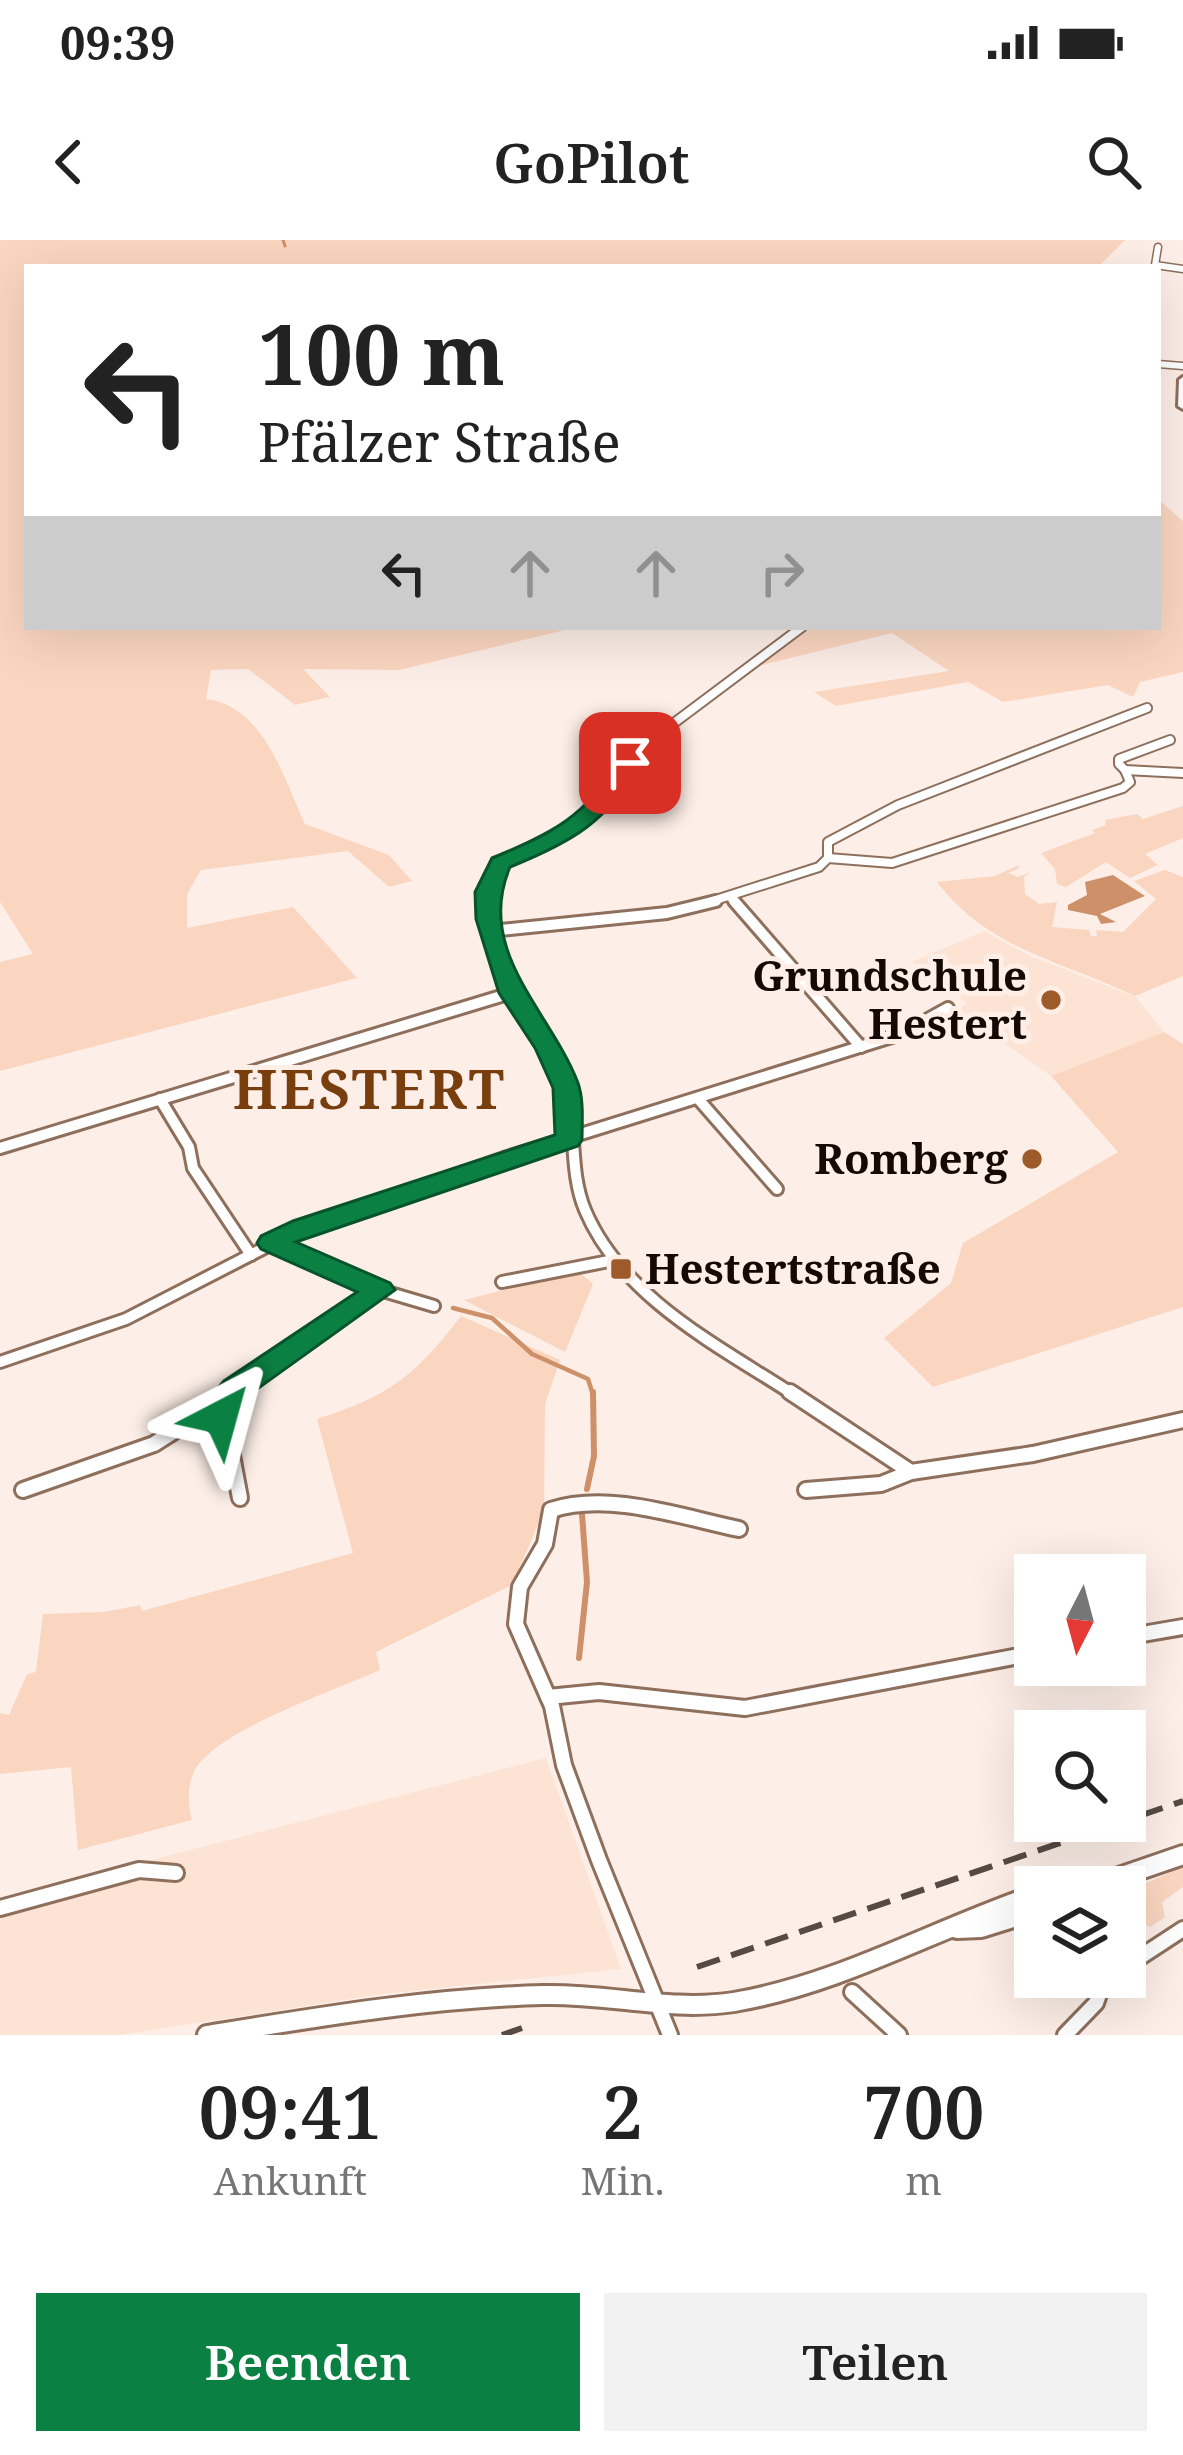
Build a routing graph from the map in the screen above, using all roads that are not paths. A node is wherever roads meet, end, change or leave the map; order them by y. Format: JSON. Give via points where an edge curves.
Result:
{"nodes":[{"id":1,"x":1158,"y":247,"type":"dead end"},
{"id":2,"x":1155,"y":264,"type":"edge"},
{"id":3,"x":1183,"y":380,"type":"edge"},
{"id":4,"x":1183,"y":406,"type":"edge"},
{"id":5,"x":798,"y":630,"type":"edge"},
{"id":6,"x":1147,"y":708,"type":"dead end"},
{"id":7,"x":1170,"y":740,"type":"dead end"},
{"id":8,"x":1125,"y":770,"type":"junction"},
{"id":9,"x":1183,"y":773,"type":"edge"},
{"id":10,"x":828,"y":858,"type":"junction"},
{"id":11,"x":731,"y":898,"type":"junction"},
{"id":12,"x":491,"y":931,"type":"junction"},
{"id":13,"x":511,"y":993,"type":"junction"},
{"id":14,"x":948,"y":1008,"type":"dead end"},
{"id":15,"x":861,"y":1047,"type":"junction"},
{"id":16,"x":160,"y":1099,"type":"junction"},
{"id":17,"x":700,"y":1101,"type":"junction"},
{"id":18,"x":569,"y":1140,"type":"junction"},
{"id":19,"x":0,"y":1148,"type":"edge"},
{"id":20,"x":777,"y":1190,"type":"dead end"},
{"id":21,"x":271,"y":1243,"type":"junction"},
{"id":22,"x":251,"y":1255,"type":"junction"},
{"id":23,"x":614,"y":1260,"type":"junction"},
{"id":24,"x":502,"y":1282,"type":"dead end"},
{"id":25,"x":380,"y":1290,"type":"junction"},
{"id":26,"x":434,"y":1306,"type":"dead end"},
{"id":27,"x":0,"y":1362,"type":"edge"},
{"id":28,"x":221,"y":1402,"type":"junction"},
{"id":29,"x":1183,"y":1420,"type":"edge"},
{"id":30,"x":911,"y":1472,"type":"junction"},
{"id":31,"x":23,"y":1490,"type":"dead end"},
{"id":32,"x":806,"y":1490,"type":"dead end"},
{"id":33,"x":240,"y":1498,"type":"dead end"},
{"id":34,"x":739,"y":1529,"type":"dead end"},
{"id":35,"x":1183,"y":1627,"type":"edge"},
{"id":36,"x":1146,"y":1633,"type":"edge"},
{"id":37,"x":1014,"y":1657,"type":"edge"},
{"id":38,"x":548,"y":1697,"type":"junction"},
{"id":39,"x":1183,"y":1855,"type":"edge"},
{"id":40,"x":1146,"y":1868,"type":"edge"},
{"id":41,"x":176,"y":1873,"type":"dead end"},
{"id":42,"x":1014,"y":1902,"type":"edge"},
{"id":43,"x":0,"y":1908,"type":"edge"},
{"id":44,"x":1014,"y":1918,"type":"edge"},
{"id":45,"x":957,"y":1928,"type":"junction"},
{"id":46,"x":1183,"y":1930,"type":"edge"},
{"id":47,"x":1146,"y":1954,"type":"edge"},
{"id":48,"x":852,"y":1992,"type":"dead end"},
{"id":49,"x":1098,"y":1998,"type":"edge"},
{"id":50,"x":658,"y":2002,"type":"junction"},
{"id":51,"x":207,"y":2035,"type":"edge"},
{"id":52,"x":670,"y":2035,"type":"edge"},
{"id":53,"x":899,"y":2035,"type":"edge"},
{"id":54,"x":1065,"y":2035,"type":"edge"}],
"edges":[{"from":1,"to":2,"type":"street"},
{"from":3,"to":4,"type":"main road"},
{"from":5,"to":12,"type":"street","via":[[638,750],[609,799],[540,847],[500,862],[487,892]]},
{"from":6,"to":10,"type":"street","via":[[862,821],[828,842]]},
{"from":7,"to":8,"type":"street","via":[[1119,759]]},
{"from":8,"to":9,"type":"street"},
{"from":8,"to":10,"type":"street","via":[[1130,782],[1123,788],[892,863]]},
{"from":10,"to":11,"type":"street"},
{"from":11,"to":12,"type":"street","via":[[610,921]]},
{"from":11,"to":15,"type":"street"},
{"from":12,"to":13,"type":"street"},
{"from":13,"to":16,"type":"street"},
{"from":13,"to":18,"type":"street","via":[[560,1070]]},
{"from":14,"to":15,"type":"street"},
{"from":15,"to":17,"type":"street"},
{"from":16,"to":19,"type":"street"},
{"from":16,"to":22,"type":"street","via":[[193,1168]]},
{"from":17,"to":18,"type":"street"},
{"from":17,"to":20,"type":"street"},
{"from":18,"to":21,"type":"street"},
{"from":18,"to":23,"type":"street","via":[[585,1211]]},
{"from":21,"to":22,"type":"street"},
{"from":21,"to":25,"type":"street"},
{"from":22,"to":27,"type":"street","via":[[126,1319]]},
{"from":23,"to":24,"type":"street"},
{"from":23,"to":30,"type":"street","via":[[665,1310]]},
{"from":25,"to":26,"type":"street"},
{"from":25,"to":28,"type":"street"},
{"from":28,"to":31,"type":"street","via":[[154,1444]]},
{"from":28,"to":33,"type":"street"},
{"from":29,"to":30,"type":"street"},
{"from":30,"to":32,"type":"street","via":[[880,1484]]},
{"from":34,"to":38,"type":"street","via":[[590,1504],[550,1510],[516,1604],[516,1624]]},
{"from":35,"to":36,"type":"street"},
{"from":37,"to":38,"type":"street","via":[[745,1708],[599,1692]]},
{"from":38,"to":50,"type":"street","via":[[564,1766]]},
{"from":39,"to":40,"type":"street"},
{"from":41,"to":43,"type":"street","via":[[139,1870]]},
{"from":42,"to":45,"type":"street"},
{"from":44,"to":45,"type":"street"},
{"from":45,"to":50,"type":"street","via":[[757,1996]]},
{"from":46,"to":47,"type":"street"},
{"from":48,"to":53,"type":"street"},
{"from":49,"to":54,"type":"street"},
{"from":50,"to":51,"type":"street","via":[[545,1995]]},
{"from":50,"to":52,"type":"street"}]}
